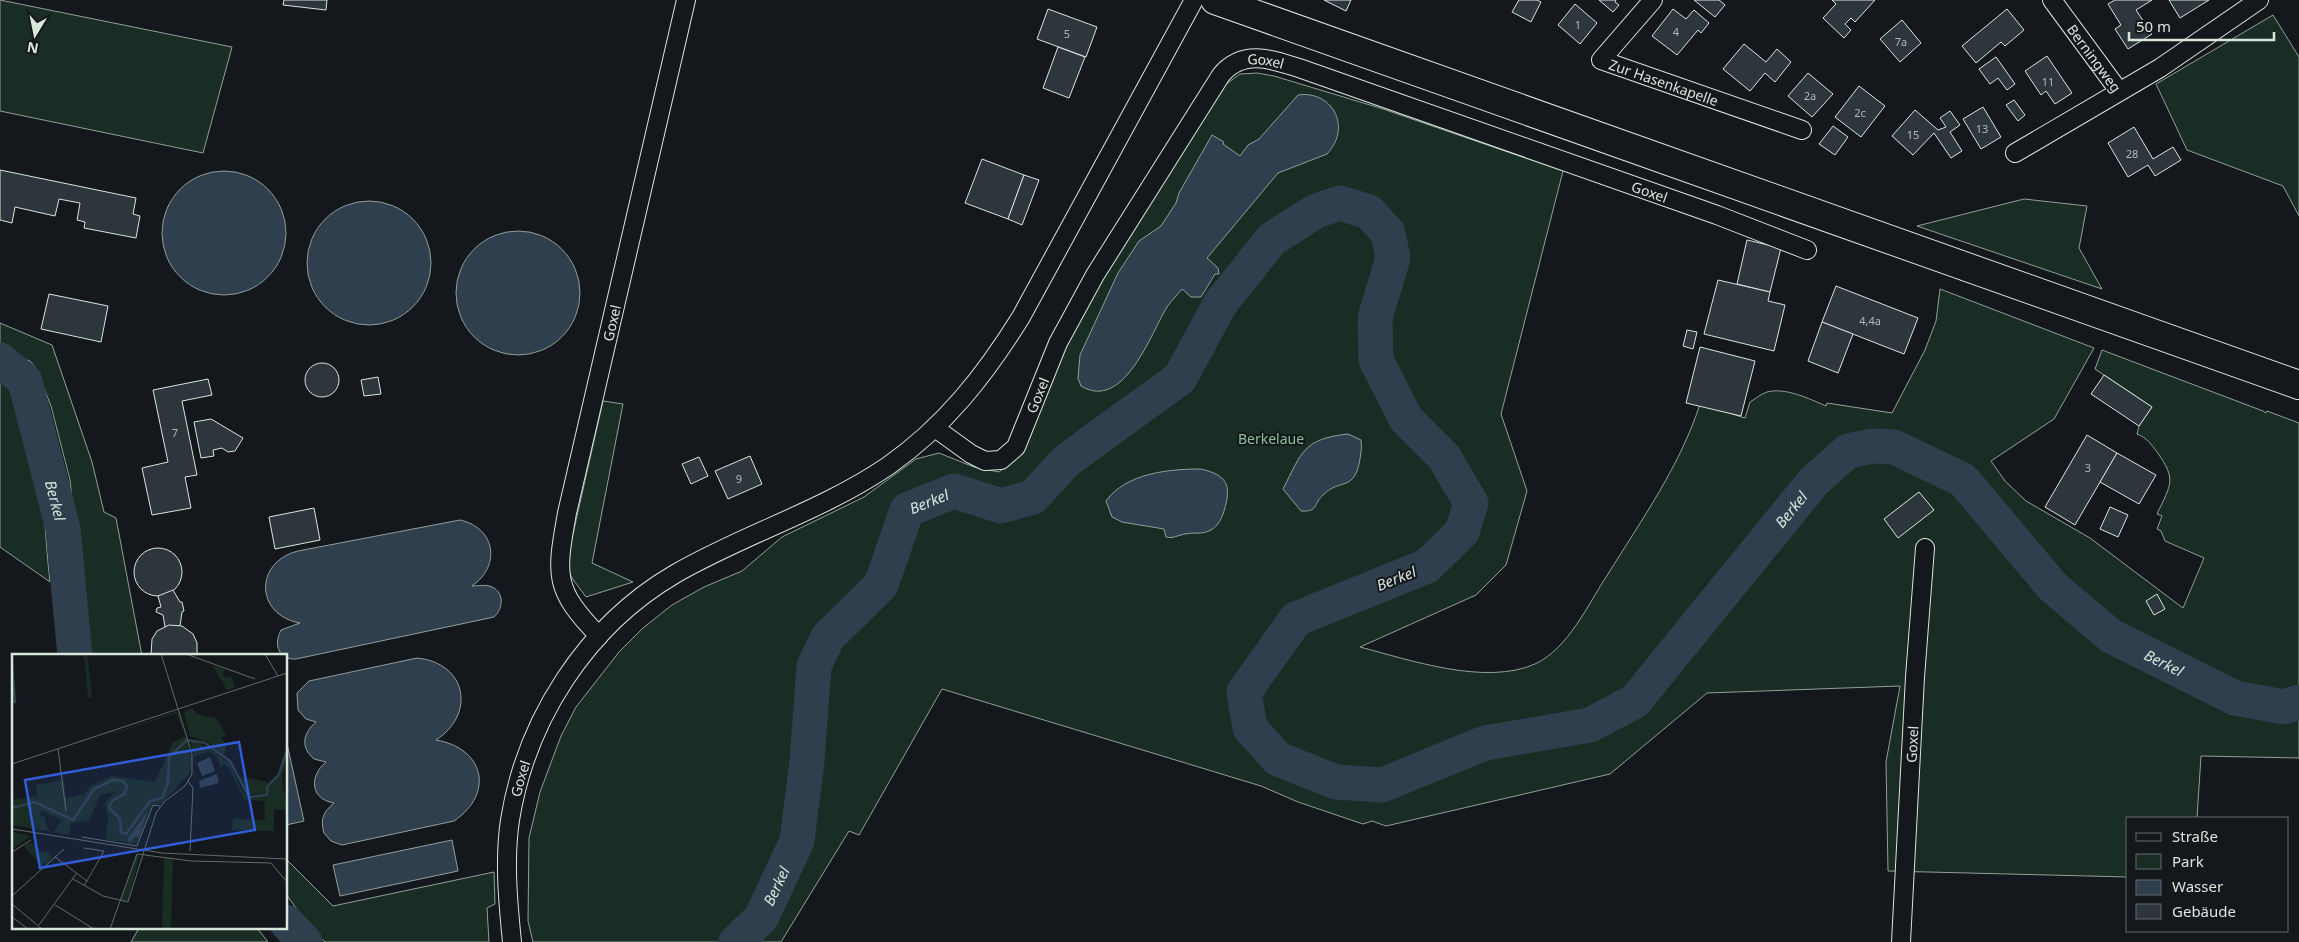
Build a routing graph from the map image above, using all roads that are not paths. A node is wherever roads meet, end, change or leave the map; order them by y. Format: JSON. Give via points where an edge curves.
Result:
{"nodes":[{"id":1,"x":686,"y":0,"type":"edge"},
{"id":2,"x":1194,"y":0,"type":"edge"},
{"id":3,"x":1215,"y":0,"type":"edge"},
{"id":4,"x":1653,"y":0,"type":"edge"},
{"id":5,"x":2052,"y":0,"type":"edge"},
{"id":6,"x":2259,"y":0,"type":"edge"},
{"id":7,"x":2119,"y":91,"type":"junction"},
{"id":8,"x":1802,"y":130,"type":"dead end"},
{"id":9,"x":2015,"y":153,"type":"dead end"},
{"id":10,"x":1807,"y":250,"type":"dead end"},
{"id":11,"x":2299,"y":385,"type":"edge"},
{"id":12,"x":935,"y":428,"type":"junction"},
{"id":13,"x":1926,"y":548,"type":"dead end"},
{"id":14,"x":599,"y":636,"type":"junction"},
{"id":15,"x":512,"y":942,"type":"edge"},
{"id":16,"x":1901,"y":942,"type":"edge"}],
"edges":[{"from":1,"to":14,"type":"street","name":"Goxel","via":[[560,553],[561,584],[571,606]]},
{"from":2,"to":12,"type":"street","name":"Goxel","via":[[1021,317],[995,359]]},
{"from":3,"to":11,"type":"main road"},
{"from":4,"to":8,"type":"street","name":"Zur Hasenkapelle","via":[[1601,60]]},
{"from":5,"to":7,"type":"street","name":"Berningweg"},
{"from":6,"to":7,"type":"street","via":[[2160,68]]},
{"from":7,"to":9,"type":"street","name":"Berningweg"},
{"from":10,"to":12,"type":"street","name":"Goxel","via":[[1717,215],[1299,68],[1270,59],[1249,59],[1230,65],[1221,75],[1096,275],[1058,343],[1016,447],[1001,460],[985,461]]},
{"from":12,"to":14,"type":"street","name":"Goxel","via":[[900,457],[855,486],[661,583]]},
{"from":13,"to":16,"type":"street","name":"Goxel","via":[[1915,677]]},
{"from":14,"to":15,"type":"street","name":"Goxel","via":[[547,708],[519,779],[510,821],[507,869]]}]}
